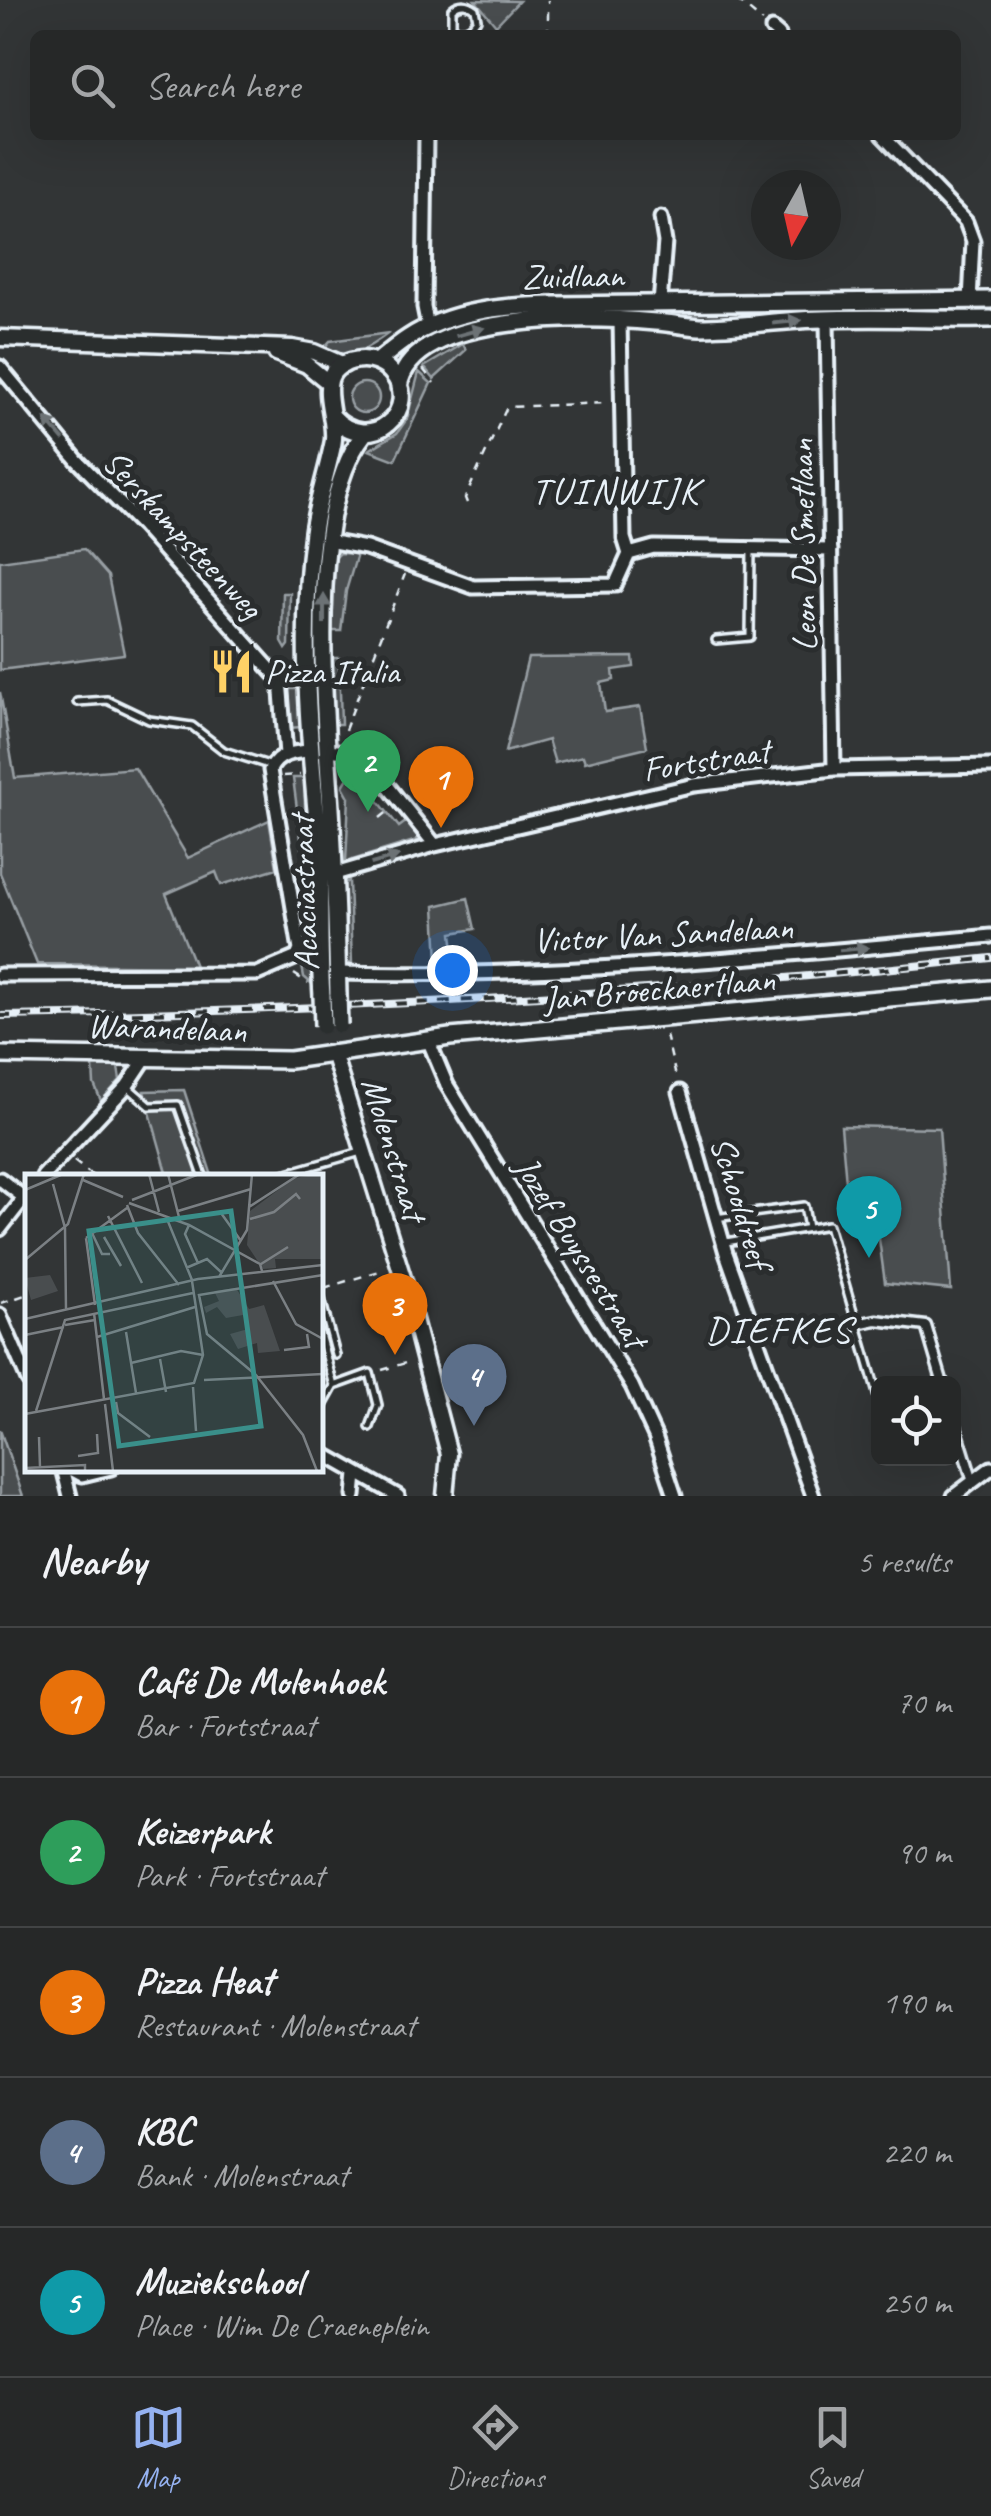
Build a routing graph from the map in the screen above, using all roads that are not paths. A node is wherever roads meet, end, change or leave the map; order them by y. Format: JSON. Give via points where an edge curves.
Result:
{"nodes":[{"id":1,"x":452,"y":30,"type":"edge"},
{"id":2,"x":465,"y":30,"type":"edge"},
{"id":3,"x":429,"y":140,"type":"edge"},
{"id":4,"x":887,"y":140,"type":"edge"},
{"id":5,"x":661,"y":218,"type":"dead end"},
{"id":6,"x":991,"y":300,"type":"edge"},
{"id":7,"x":970,"y":301,"type":"junction"},
{"id":8,"x":784,"y":302,"type":"junction"},
{"id":9,"x":660,"y":304,"type":"junction"},
{"id":10,"x":991,"y":310,"type":"edge"},
{"id":11,"x":991,"y":319,"type":"edge"},
{"id":12,"x":827,"y":320,"type":"junction"},
{"id":13,"x":945,"y":320,"type":"junction"},
{"id":14,"x":620,"y":321,"type":"junction"},
{"id":15,"x":727,"y":326,"type":"junction"},
{"id":16,"x":428,"y":327,"type":"junction"},
{"id":17,"x":0,"y":338,"type":"edge"},
{"id":18,"x":266,"y":349,"type":"junction"},
{"id":19,"x":377,"y":362,"type":"junction"},
{"id":20,"x":344,"y":365,"type":"junction"},
{"id":21,"x":0,"y":367,"type":"edge"},
{"id":22,"x":329,"y":383,"type":"junction"},
{"id":23,"x":399,"y":387,"type":"junction"},
{"id":24,"x":332,"y":416,"type":"junction"},
{"id":25,"x":364,"y":434,"type":"junction"},
{"id":26,"x":328,"y":541,"type":"junction"},
{"id":27,"x":751,"y":548,"type":"junction"},
{"id":28,"x":831,"y":550,"type":"junction"},
{"id":29,"x":629,"y":554,"type":"junction"},
{"id":30,"x":716,"y":640,"type":"dead end"},
{"id":31,"x":280,"y":680,"type":"junction"},
{"id":32,"x":308,"y":681,"type":"junction"},
{"id":33,"x":77,"y":702,"type":"dead end"},
{"id":34,"x":320,"y":751,"type":"junction"},
{"id":35,"x":286,"y":754,"type":"junction"},
{"id":36,"x":272,"y":766,"type":"junction"},
{"id":37,"x":991,"y":766,"type":"edge"},
{"id":38,"x":834,"y":769,"type":"junction"},
{"id":39,"x":435,"y":845,"type":"junction"},
{"id":40,"x":326,"y":874,"type":"junction"},
{"id":41,"x":991,"y":936,"type":"edge"},
{"id":42,"x":337,"y":973,"type":"junction"},
{"id":43,"x":0,"y":974,"type":"edge"},
{"id":44,"x":991,"y":988,"type":"edge"},
{"id":45,"x":327,"y":995,"type":"junction"},
{"id":46,"x":429,"y":1042,"type":"junction"},
{"id":47,"x":333,"y":1053,"type":"junction"},
{"id":48,"x":0,"y":1056,"type":"edge"},
{"id":49,"x":145,"y":1059,"type":"junction"},
{"id":50,"x":127,"y":1086,"type":"junction"},
{"id":51,"x":680,"y":1092,"type":"road end"},
{"id":52,"x":363,"y":1151,"type":"junction"},
{"id":53,"x":44,"y":1174,"type":"edge"},
{"id":54,"x":202,"y":1174,"type":"edge"},
{"id":55,"x":284,"y":1174,"type":"edge"},
{"id":56,"x":0,"y":1179,"type":"edge"},
{"id":57,"x":25,"y":1196,"type":"edge"},
{"id":58,"x":25,"y":1198,"type":"edge"},
{"id":59,"x":715,"y":1218,"type":"junction"},
{"id":60,"x":808,"y":1228,"type":"junction"},
{"id":61,"x":0,"y":1229,"type":"edge"},
{"id":62,"x":722,"y":1242,"type":"junction"},
{"id":63,"x":322,"y":1300,"type":"edge"},
{"id":64,"x":0,"y":1315,"type":"edge"},
{"id":65,"x":857,"y":1324,"type":"junction"},
{"id":66,"x":322,"y":1341,"type":"edge"},
{"id":67,"x":336,"y":1355,"type":"dead end"},
{"id":68,"x":25,"y":1373,"type":"edge"},
{"id":69,"x":872,"y":1376,"type":"edge"},
{"id":70,"x":940,"y":1376,"type":"edge"},
{"id":71,"x":334,"y":1386,"type":"junction"},
{"id":72,"x":322,"y":1407,"type":"edge"},
{"id":73,"x":370,"y":1427,"type":"dead end"},
{"id":74,"x":961,"y":1443,"type":"edge"},
{"id":75,"x":322,"y":1453,"type":"edge"},
{"id":76,"x":991,"y":1468,"type":"edge"},
{"id":77,"x":66,"y":1471,"type":"edge"},
{"id":78,"x":73,"y":1471,"type":"edge"},
{"id":79,"x":99,"y":1471,"type":"edge"},
{"id":80,"x":356,"y":1474,"type":"junction"},
{"id":81,"x":973,"y":1482,"type":"junction"},
{"id":82,"x":70,"y":1496,"type":"edge"},
{"id":83,"x":354,"y":1496,"type":"edge"},
{"id":84,"x":398,"y":1496,"type":"edge"},
{"id":85,"x":445,"y":1496,"type":"edge"},
{"id":86,"x":675,"y":1496,"type":"edge"},
{"id":87,"x":813,"y":1496,"type":"edge"},
{"id":88,"x":954,"y":1496,"type":"edge"}],
"edges":[{"from":1,"to":2,"type":"lane","via":[[452,9],[467,4],[477,20]]},
{"from":3,"to":16,"type":"street"},
{"from":4,"to":7,"type":"street","via":[[966,222],[973,241]]},
{"from":5,"to":9,"type":"street","via":[[666,242]]},
{"from":6,"to":7,"type":"main road","name":"Zuidlaan"},
{"from":7,"to":8,"type":"main road","name":"Zuidlaan"},
{"from":8,"to":9,"type":"main road","name":"Zuidlaan"},
{"from":8,"to":15,"type":"main road","name":"Zuidlaan","via":[[728,308],[722,315]]},
{"from":9,"to":16,"type":"main road","name":"Zuidlaan","via":[[494,308]]},
{"from":10,"to":13,"type":"main road","name":"Zuidlaan","via":[[961,311]]},
{"from":11,"to":13,"type":"main road","name":"Zuidlaan"},
{"from":12,"to":13,"type":"main road","name":"Zuidlaan"},
{"from":15,"to":12,"type":"main road","name":"Zuidlaan","one_way":true},
{"from":12,"to":28,"type":"street","name":"Leon De Smetlaan"},
{"from":14,"to":15,"type":"main road","name":"Zuidlaan"},
{"from":23,"to":14,"type":"main road","name":"Zuidlaan","one_way":true,"via":[[406,363],[418,353],[472,330],[520,322]]},
{"from":14,"to":29,"type":"street"},
{"from":16,"to":19,"type":"main road","name":"Zuidlaan"},
{"from":17,"to":18,"type":"street"},
{"from":18,"to":20,"type":"street","via":[[292,348]]},
{"from":18,"to":22,"type":"street","via":[[307,365]]},
{"from":19,"to":20,"type":"main road"},
{"from":19,"to":23,"type":"main road"},
{"from":20,"to":22,"type":"main road"},
{"from":31,"to":21,"type":"street","name":"Serskampsteenweg","one_way":true},
{"from":22,"to":24,"type":"main road","name":"Acaciastraat"},
{"from":23,"to":25,"type":"main road","name":"Acaciastraat","via":[[396,416]]},
{"from":24,"to":25,"type":"main road"},
{"from":24,"to":32,"type":"main road","name":"Acaciastraat","via":[[334,441],[310,554]]},
{"from":25,"to":26,"type":"main road","name":"Acaciastraat","via":[[343,470]]},
{"from":26,"to":29,"type":"street","via":[[473,586],[614,586]]},
{"from":34,"to":26,"type":"main road","name":"Acaciastraat","one_way":true},
{"from":27,"to":28,"type":"street"},
{"from":27,"to":29,"type":"street","via":[[654,547]]},
{"from":27,"to":30,"type":"lane","via":[[750,638]]},
{"from":28,"to":38,"type":"street","name":"Leon De Smetlaan"},
{"from":31,"to":32,"type":"street"},
{"from":31,"to":35,"type":"street"},
{"from":32,"to":34,"type":"main road","name":"Acaciastraat"},
{"from":33,"to":36,"type":"lane","via":[[108,700],[150,720],[192,726],[221,750]]},
{"from":34,"to":35,"type":"street"},
{"from":34,"to":39,"type":"street","via":[[362,754]]},
{"from":34,"to":40,"type":"main road","name":"Acaciastraat"},
{"from":35,"to":36,"type":"street","name":"Acaciastraat"},
{"from":36,"to":43,"type":"street","name":"Acaciastraat","via":[[297,957],[257,974]]},
{"from":37,"to":38,"type":"street","name":"Fortstraat"},
{"from":38,"to":39,"type":"street","name":"Fortstraat","via":[[694,785]]},
{"from":40,"to":39,"type":"street","name":"Fortstraat","one_way":true},
{"from":40,"to":42,"type":"main road","name":"Acaciastraat"},
{"from":40,"to":45,"type":"main road","name":"Acaciastraat"},
{"from":42,"to":41,"type":"street","name":"Victor Van Sandelaan","one_way":true,"via":[[701,963]]},
{"from":42,"to":45,"type":"main road","name":"Acaciastraat"},
{"from":44,"to":46,"type":"main road","name":"Jan Broeckaertlaan"},
{"from":45,"to":47,"type":"main road","name":"Acaciastraat","bridge":true},
{"from":46,"to":47,"type":"main road","name":"Jan Broeckaertlaan"},
{"from":46,"to":86,"type":"street","name":"Jozef Buyssestraat","via":[[447,1085],[632,1386]]},
{"from":47,"to":49,"type":"main road","name":"Warandelaan","via":[[290,1060]]},
{"from":47,"to":52,"type":"street","name":"Molenstraat"},
{"from":48,"to":49,"type":"main road","name":"Warandelaan"},
{"from":49,"to":50,"type":"street"},
{"from":50,"to":53,"type":"street"},
{"from":50,"to":54,"type":"lane","via":[[150,1106],[178,1105]]},
{"from":51,"to":59,"type":"street","name":"Schooldreef"},
{"from":52,"to":55,"type":"lane"},
{"from":52,"to":85,"type":"street","name":"Molenstraat","via":[[449,1454]]},
{"from":56,"to":57,"type":"street"},
{"from":58,"to":61,"type":"street"},
{"from":59,"to":60,"type":"lane","via":[[804,1206]]},
{"from":59,"to":62,"type":"street","name":"Schooldreef"},
{"from":60,"to":62,"type":"lane"},
{"from":60,"to":65,"type":"lane","via":[[828,1225]]},
{"from":62,"to":87,"type":"street","name":"Schooldreef"},
{"from":63,"to":67,"type":"lane"},
{"from":64,"to":68,"type":"street"},
{"from":65,"to":69,"type":"lane"},
{"from":65,"to":70,"type":"street","via":[[926,1326]]},
{"from":66,"to":71,"type":"lane"},
{"from":71,"to":72,"type":"lane"},
{"from":71,"to":73,"type":"lane","via":[[370,1373],[378,1405]]},
{"from":74,"to":81,"type":"street"},
{"from":75,"to":80,"type":"street"},
{"from":76,"to":81,"type":"street"},
{"from":77,"to":82,"type":"street"},
{"from":78,"to":79,"type":"street"},
{"from":80,"to":83,"type":"street"},
{"from":80,"to":84,"type":"street"},
{"from":81,"to":88,"type":"street"}]}
